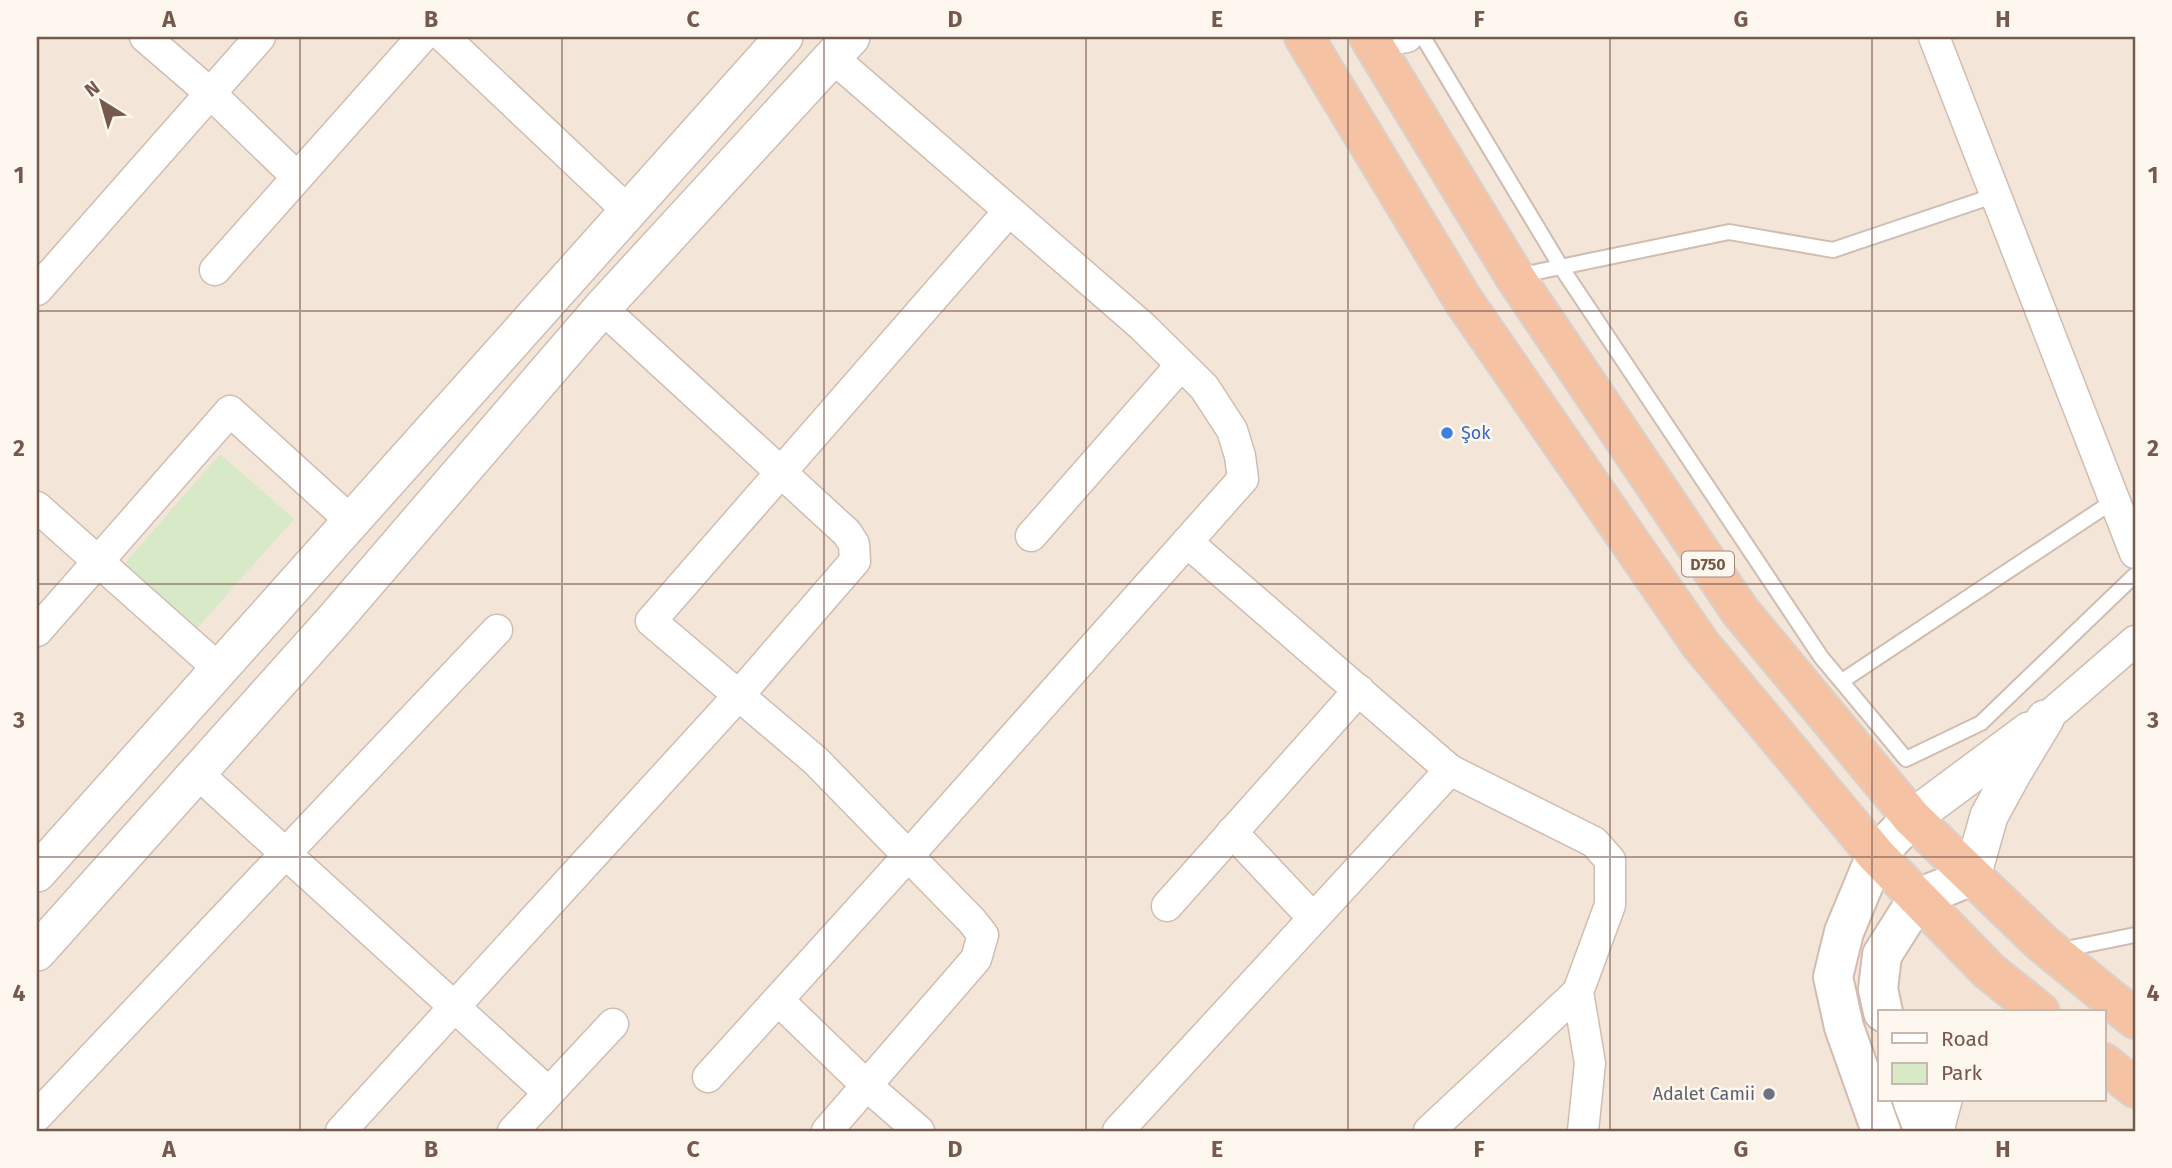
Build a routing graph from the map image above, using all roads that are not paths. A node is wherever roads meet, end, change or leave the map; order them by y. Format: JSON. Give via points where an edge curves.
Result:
{"nodes":[{"id":1,"x":145,"y":37,"type":"edge"},
{"id":2,"x":260,"y":37,"type":"edge"},
{"id":3,"x":422,"y":37,"type":"edge"},
{"id":4,"x":444,"y":37,"type":"edge"},
{"id":5,"x":784,"y":37,"type":"edge"},
{"id":6,"x":1304,"y":37,"type":"edge"},
{"id":7,"x":1423,"y":37,"type":"edge"},
{"id":8,"x":1934,"y":37,"type":"edge"},
{"id":9,"x":1383,"y":39,"type":"edge"},
{"id":10,"x":842,"y":47,"type":"edge"},
{"id":11,"x":210,"y":93,"type":"junction"},
{"id":12,"x":298,"y":177,"type":"junction"},
{"id":13,"x":1996,"y":195,"type":"junction"},
{"id":14,"x":628,"y":211,"type":"junction"},
{"id":15,"x":1009,"y":212,"type":"junction"},
{"id":16,"x":1561,"y":267,"type":"junction"},
{"id":17,"x":215,"y":270,"type":"dead end"},
{"id":18,"x":1515,"y":277,"type":"junction"},
{"id":19,"x":37,"y":290,"type":"edge"},
{"id":20,"x":601,"y":308,"type":"junction"},
{"id":21,"x":1181,"y":365,"type":"junction"},
{"id":22,"x":782,"y":472,"type":"junction"},
{"id":23,"x":2115,"y":500,"type":"junction"},
{"id":24,"x":37,"y":506,"type":"edge"},
{"id":25,"x":351,"y":521,"type":"junction"},
{"id":26,"x":1031,"y":536,"type":"dead end"},
{"id":27,"x":1187,"y":542,"type":"junction"},
{"id":28,"x":2135,"y":553,"type":"edge"},
{"id":29,"x":97,"y":561,"type":"junction"},
{"id":30,"x":2135,"y":575,"type":"edge"},
{"id":31,"x":497,"y":630,"type":"dead end"},
{"id":32,"x":37,"y":631,"type":"edge"},
{"id":33,"x":2135,"y":640,"type":"edge"},
{"id":34,"x":219,"y":669,"type":"junction"},
{"id":35,"x":1842,"y":681,"type":"junction"},
{"id":36,"x":1359,"y":690,"type":"junction"},
{"id":37,"x":739,"y":695,"type":"junction"},
{"id":38,"x":2045,"y":719,"type":"junction"},
{"id":39,"x":1451,"y":770,"type":"junction"},
{"id":40,"x":197,"y":773,"type":"junction"},
{"id":41,"x":1912,"y":818,"type":"junction"},
{"id":42,"x":1232,"y":832,"type":"junction"},
{"id":43,"x":285,"y":853,"type":"junction"},
{"id":44,"x":1875,"y":855,"type":"junction"},
{"id":45,"x":908,"y":856,"type":"junction"},
{"id":46,"x":37,"y":873,"type":"edge"},
{"id":47,"x":1972,"y":876,"type":"junction"},
{"id":48,"x":1918,"y":898,"type":"junction"},
{"id":49,"x":1167,"y":906,"type":"dead end"},
{"id":50,"x":1313,"y":918,"type":"junction"},
{"id":51,"x":2135,"y":935,"type":"edge"},
{"id":52,"x":2052,"y":951,"type":"junction"},
{"id":53,"x":37,"y":952,"type":"edge"},
{"id":54,"x":1578,"y":992,"type":"junction"},
{"id":55,"x":778,"y":1000,"type":"junction"},
{"id":56,"x":453,"y":1006,"type":"junction"},
{"id":57,"x":1883,"y":1010,"type":"edge"},
{"id":58,"x":2038,"y":1010,"type":"edge"},
{"id":59,"x":2135,"y":1020,"type":"edge"},
{"id":60,"x":613,"y":1024,"type":"dead end"},
{"id":61,"x":2106,"y":1065,"type":"edge"},
{"id":62,"x":709,"y":1077,"type":"dead end"},
{"id":63,"x":866,"y":1085,"type":"junction"},
{"id":64,"x":2135,"y":1088,"type":"edge"},
{"id":65,"x":548,"y":1092,"type":"junction"},
{"id":66,"x":1913,"y":1102,"type":"edge"},
{"id":67,"x":1943,"y":1102,"type":"edge"},
{"id":68,"x":37,"y":1116,"type":"edge"},
{"id":69,"x":341,"y":1131,"type":"edge"},
{"id":70,"x":513,"y":1131,"type":"edge"},
{"id":71,"x":827,"y":1131,"type":"edge"},
{"id":72,"x":919,"y":1131,"type":"edge"},
{"id":73,"x":1118,"y":1131,"type":"edge"},
{"id":74,"x":1429,"y":1131,"type":"edge"},
{"id":75,"x":1583,"y":1131,"type":"edge"},
{"id":76,"x":1881,"y":1131,"type":"edge"},
{"id":77,"x":1924,"y":1131,"type":"edge"},
{"id":78,"x":1937,"y":1131,"type":"edge"}],
"edges":[{"from":1,"to":11,"type":"street"},
{"from":2,"to":11,"type":"street"},
{"from":3,"to":12,"type":"street"},
{"from":4,"to":14,"type":"street"},
{"from":5,"to":14,"type":"street"},
{"from":6,"to":44,"type":"highway","number":"D750","via":[[1463,300],[1701,645]]},
{"from":7,"to":16,"type":"lane"},
{"from":8,"to":13,"type":"street"},
{"from":9,"to":18,"type":"highway","number":"D750"},
{"from":10,"to":15,"type":"street"},
{"from":10,"to":20,"type":"street"},
{"from":11,"to":12,"type":"street"},
{"from":11,"to":19,"type":"street"},
{"from":12,"to":17,"type":"street"},
{"from":13,"to":16,"type":"lane","via":[[1833,250],[1729,232]]},
{"from":13,"to":23,"type":"street"},
{"from":14,"to":25,"type":"street"},
{"from":15,"to":21,"type":"street"},
{"from":15,"to":22,"type":"street"},
{"from":16,"to":18,"type":"lane"},
{"from":16,"to":35,"type":"lane","via":[[1821,657]]},
{"from":18,"to":41,"type":"highway","number":"D750","via":[[1740,611]]},
{"from":20,"to":22,"type":"street"},
{"from":20,"to":40,"type":"street"},
{"from":21,"to":26,"type":"street"},
{"from":21,"to":27,"type":"street","via":[[1204,387],[1232,430],[1242,479]]},
{"from":22,"to":37,"type":"street","via":[[846,533],[854,544],[855,561]]},
{"from":22,"to":37,"type":"street","via":[[651,621]]},
{"from":23,"to":28,"type":"street"},
{"from":23,"to":35,"type":"lane"},
{"from":24,"to":29,"type":"street"},
{"from":25,"to":29,"type":"street","via":[[230,411]]},
{"from":25,"to":34,"type":"street"},
{"from":27,"to":36,"type":"street"},
{"from":27,"to":45,"type":"street"},
{"from":29,"to":32,"type":"street"},
{"from":29,"to":34,"type":"street"},
{"from":30,"to":35,"type":"lane","via":[[1981,723],[1906,759]]},
{"from":31,"to":43,"type":"street"},
{"from":33,"to":38,"type":"street"},
{"from":34,"to":46,"type":"street"},
{"from":36,"to":39,"type":"street"},
{"from":36,"to":42,"type":"street"},
{"from":37,"to":45,"type":"street","via":[[816,761]]},
{"from":37,"to":56,"type":"street"},
{"from":38,"to":41,"type":"street"},
{"from":38,"to":47,"type":"street","via":[[1989,816]]},
{"from":39,"to":50,"type":"street"},
{"from":39,"to":54,"type":"street","via":[[1594,842],[1611,860],[1611,905]]},
{"from":40,"to":43,"type":"street"},
{"from":40,"to":53,"type":"street"},
{"from":41,"to":44,"type":"main road"},
{"from":41,"to":47,"type":"highway","number":"D750"},
{"from":42,"to":49,"type":"street"},
{"from":42,"to":50,"type":"street"},
{"from":43,"to":56,"type":"street"},
{"from":43,"to":68,"type":"street"},
{"from":44,"to":48,"type":"highway","number":"D750"},
{"from":44,"to":76,"type":"main road","via":[[1844,932],[1833,977],[1844,1027]]},
{"from":45,"to":55,"type":"street"},
{"from":45,"to":63,"type":"street","via":[[983,935],[976,959]]},
{"from":47,"to":48,"type":"main road"},
{"from":47,"to":52,"type":"highway","number":"D750"},
{"from":48,"to":57,"type":"main road","via":[[1882,955],[1878,989]]},
{"from":48,"to":58,"type":"highway","number":"D750","via":[[1989,971]]},
{"from":50,"to":73,"type":"street"},
{"from":51,"to":52,"type":"lane"},
{"from":52,"to":59,"type":"highway","number":"D750"},
{"from":54,"to":74,"type":"street"},
{"from":54,"to":75,"type":"street","via":[[1590,1063]]},
{"from":55,"to":62,"type":"street"},
{"from":55,"to":63,"type":"street"},
{"from":56,"to":65,"type":"street"},
{"from":56,"to":69,"type":"street"},
{"from":60,"to":65,"type":"street"},
{"from":61,"to":64,"type":"highway"},
{"from":63,"to":71,"type":"street"},
{"from":63,"to":72,"type":"street"},
{"from":65,"to":70,"type":"street"},
{"from":66,"to":77,"type":"main road"},
{"from":67,"to":78,"type":"street"}]}
